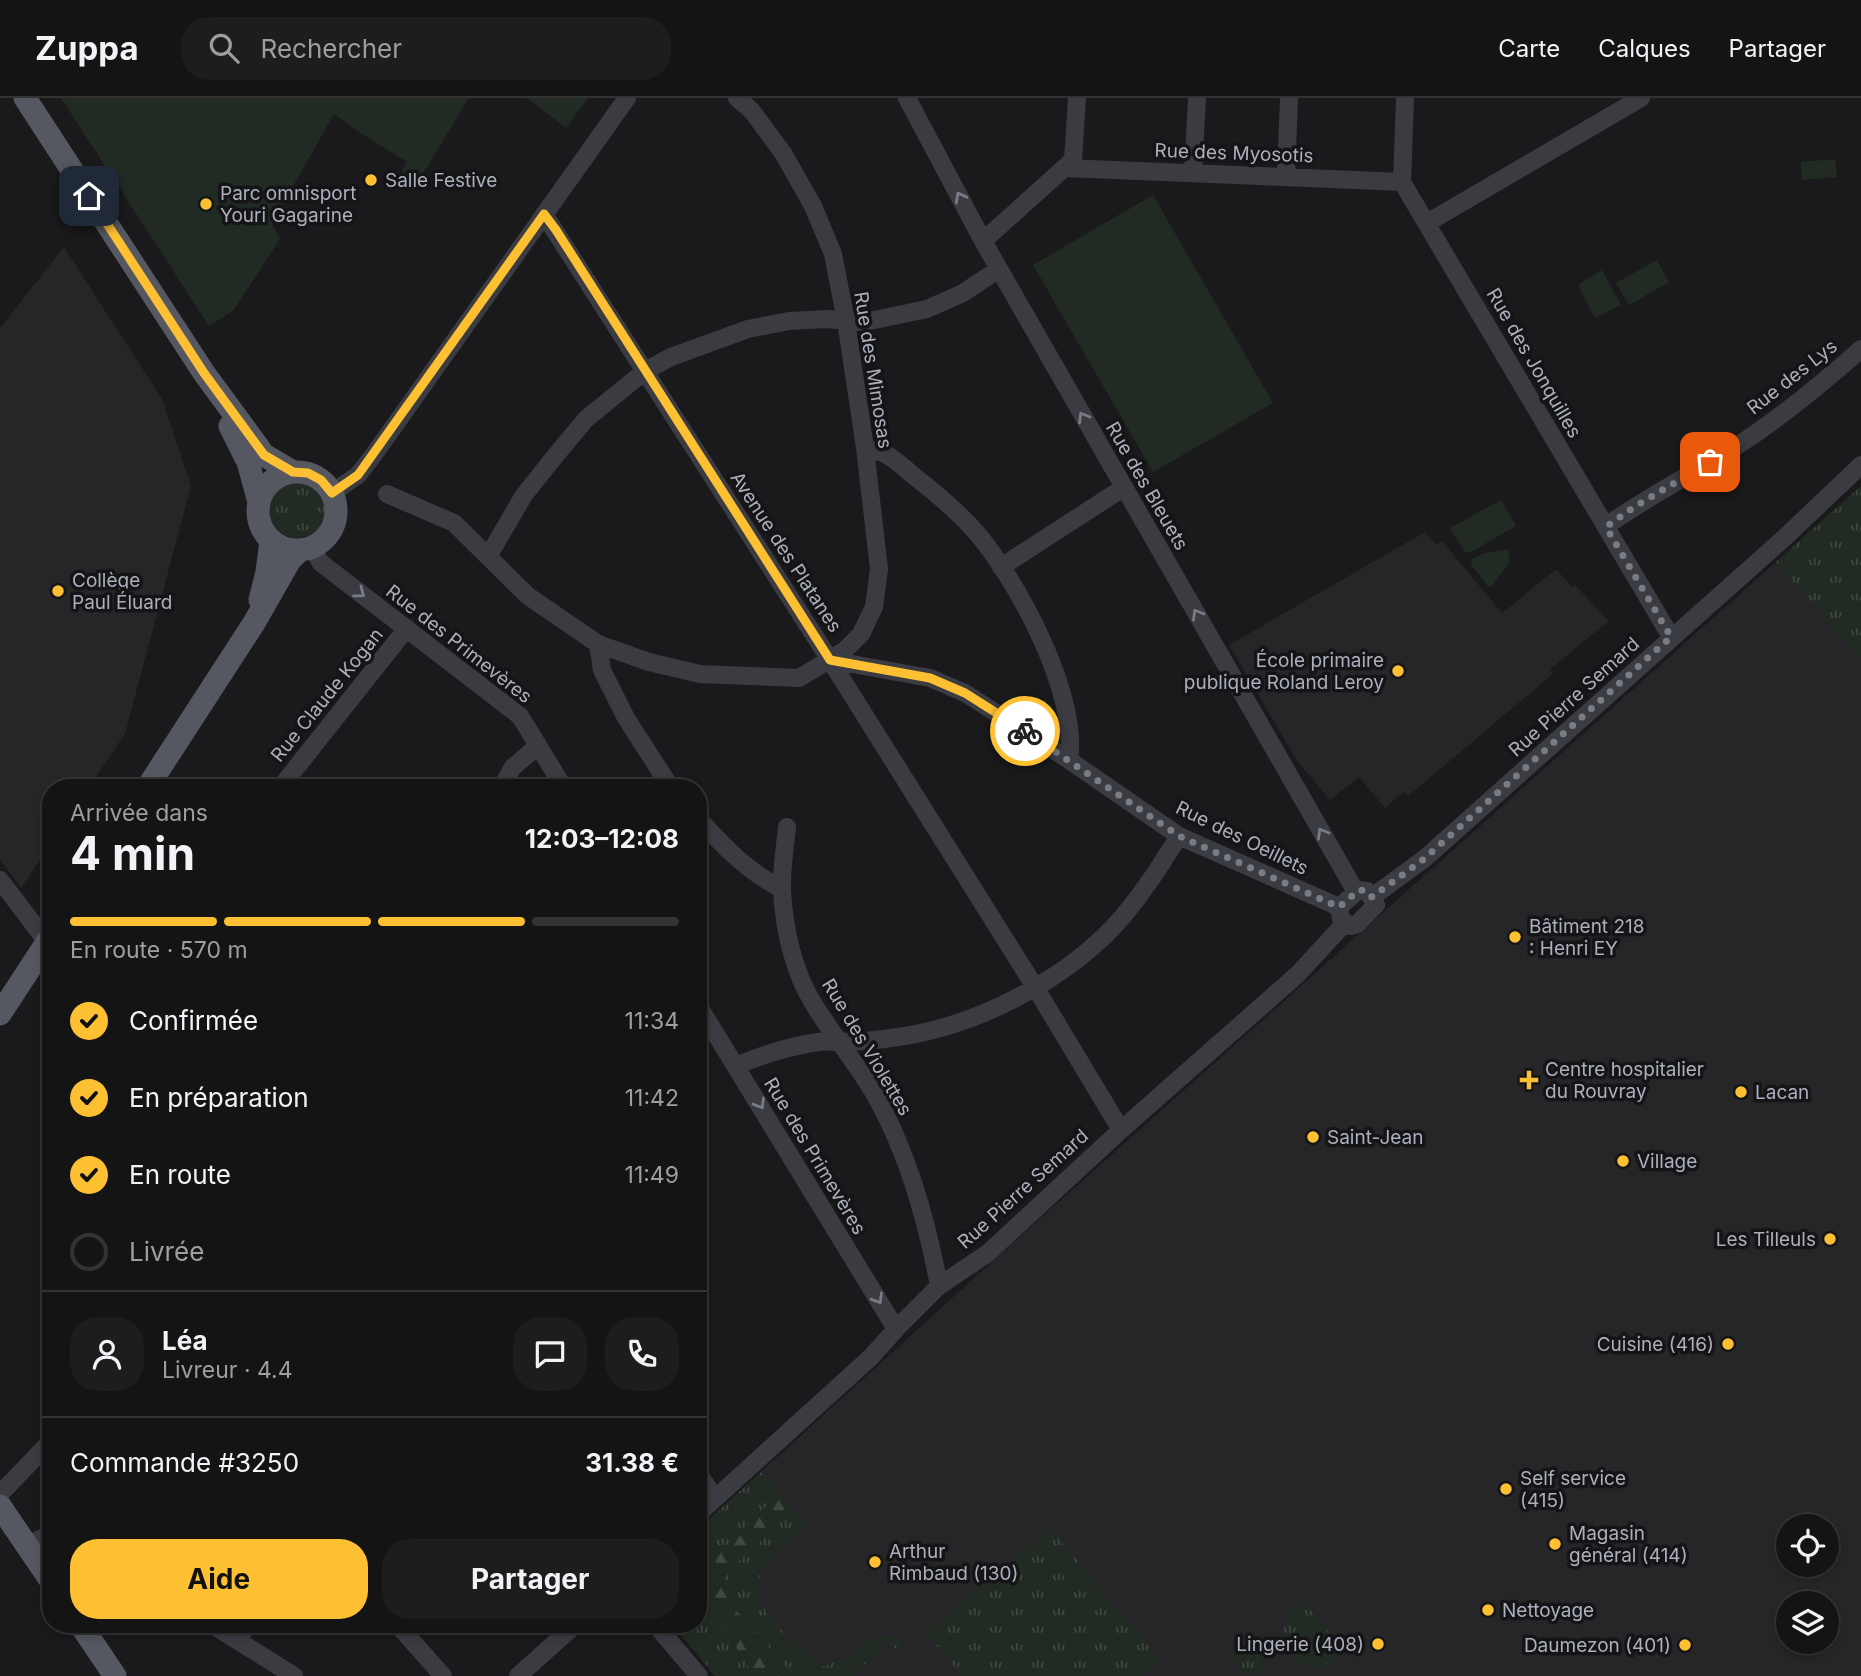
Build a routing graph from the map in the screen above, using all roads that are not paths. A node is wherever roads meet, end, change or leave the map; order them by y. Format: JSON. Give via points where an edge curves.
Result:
{"nodes":[{"id":1,"x":25,"y":98,"type":"edge"},
{"id":2,"x":627,"y":98,"type":"edge"},
{"id":3,"x":737,"y":98,"type":"edge"},
{"id":4,"x":907,"y":98,"type":"edge"},
{"id":5,"x":1077,"y":98,"type":"edge"},
{"id":6,"x":1197,"y":98,"type":"edge"},
{"id":7,"x":1289,"y":98,"type":"edge"},
{"id":8,"x":1405,"y":98,"type":"edge"},
{"id":9,"x":1641,"y":98,"type":"edge"},
{"id":10,"x":1064,"y":168,"type":"junction"},
{"id":11,"x":1193,"y":173,"type":"junction"},
{"id":12,"x":1286,"y":176,"type":"junction"},
{"id":13,"x":1402,"y":182,"type":"junction"},
{"id":14,"x":544,"y":214,"type":"junction"},
{"id":15,"x":1427,"y":223,"type":"junction"},
{"id":16,"x":983,"y":241,"type":"junction"},
{"id":17,"x":999,"y":269,"type":"junction"},
{"id":18,"x":846,"y":321,"type":"junction"},
{"id":19,"x":1861,"y":349,"type":"edge"},
{"id":20,"x":645,"y":371,"type":"junction"},
{"id":21,"x":204,"y":373,"type":"junction"},
{"id":22,"x":864,"y":449,"type":"junction"},
{"id":23,"x":1861,"y":465,"type":"edge"},
{"id":24,"x":293,"y":472,"type":"junction"},
{"id":25,"x":1123,"y":488,"type":"junction"},
{"id":26,"x":332,"y":493,"type":"junction"},
{"id":27,"x":387,"y":494,"type":"dead end"},
{"id":28,"x":259,"y":502,"type":"junction"},
{"id":29,"x":1606,"y":527,"type":"junction"},
{"id":30,"x":271,"y":540,"type":"junction"},
{"id":31,"x":306,"y":548,"type":"junction"},
{"id":32,"x":489,"y":555,"type":"junction"},
{"id":33,"x":1001,"y":567,"type":"junction"},
{"id":34,"x":254,"y":623,"type":"junction"},
{"id":35,"x":407,"y":628,"type":"junction"},
{"id":36,"x":1671,"y":637,"type":"junction"},
{"id":37,"x":598,"y":644,"type":"junction"},
{"id":38,"x":830,"y":660,"type":"junction"},
{"id":39,"x":538,"y":746,"type":"junction"},
{"id":40,"x":1069,"y":760,"type":"junction"},
{"id":41,"x":153,"y":779,"type":"edge"},
{"id":42,"x":287,"y":779,"type":"edge"},
{"id":43,"x":506,"y":779,"type":"edge"},
{"id":44,"x":558,"y":779,"type":"edge"},
{"id":45,"x":664,"y":779,"type":"edge"},
{"id":46,"x":707,"y":827,"type":"edge"},
{"id":47,"x":787,"y":827,"type":"dead end"},
{"id":48,"x":1179,"y":836,"type":"junction"},
{"id":49,"x":0,"y":880,"type":"edge"},
{"id":50,"x":782,"y":889,"type":"junction"},
{"id":51,"x":1364,"y":894,"type":"junction"},
{"id":52,"x":1342,"y":915,"type":"junction"},
{"id":53,"x":42,"y":931,"type":"edge"},
{"id":54,"x":42,"y":950,"type":"edge"},
{"id":55,"x":1035,"y":987,"type":"junction"},
{"id":56,"x":0,"y":1014,"type":"edge"},
{"id":57,"x":707,"y":1019,"type":"edge"},
{"id":58,"x":839,"y":1042,"type":"junction"},
{"id":59,"x":736,"y":1066,"type":"junction"},
{"id":60,"x":1121,"y":1130,"type":"junction"},
{"id":61,"x":939,"y":1286,"type":"junction"},
{"id":62,"x":896,"y":1329,"type":"junction"},
{"id":63,"x":42,"y":1450,"type":"edge"},
{"id":64,"x":707,"y":1486,"type":"edge"},
{"id":65,"x":0,"y":1494,"type":"edge"},
{"id":66,"x":715,"y":1498,"type":"junction"},
{"id":67,"x":0,"y":1506,"type":"edge"},
{"id":68,"x":707,"y":1506,"type":"edge"},
{"id":69,"x":42,"y":1538,"type":"edge"},
{"id":70,"x":27,"y":1545,"type":"junction"},
{"id":71,"x":42,"y":1568,"type":"edge"},
{"id":72,"x":86,"y":1633,"type":"edge"},
{"id":73,"x":225,"y":1633,"type":"edge"},
{"id":74,"x":241,"y":1633,"type":"edge"},
{"id":75,"x":405,"y":1633,"type":"edge"},
{"id":76,"x":566,"y":1633,"type":"edge"},
{"id":77,"x":663,"y":1633,"type":"edge"},
{"id":78,"x":235,"y":1639,"type":"junction"},
{"id":79,"x":112,"y":1675,"type":"edge"},
{"id":80,"x":294,"y":1676,"type":"edge"},
{"id":81,"x":443,"y":1676,"type":"edge"},
{"id":82,"x":519,"y":1676,"type":"edge"},
{"id":83,"x":699,"y":1676,"type":"edge"}],
"edges":[{"from":1,"to":21,"type":"main road"},
{"from":2,"to":14,"type":"street"},
{"from":3,"to":18,"type":"street","name":"Rue des Mimosas","via":[[783,153],[813,206],[833,254]]},
{"from":16,"to":4,"type":"street","name":"Rue des Bleuets","one_way":true},
{"from":5,"to":10,"type":"street","via":[[1073,160]]},
{"from":6,"to":11,"type":"street"},
{"from":7,"to":12,"type":"street"},
{"from":8,"to":13,"type":"street"},
{"from":9,"to":15,"type":"street"},
{"from":10,"to":11,"type":"street","name":"Rue des Myosotis"},
{"from":10,"to":16,"type":"street"},
{"from":11,"to":12,"type":"street","name":"Rue des Myosotis"},
{"from":12,"to":13,"type":"street","name":"Rue des Myosotis"},
{"from":13,"to":15,"type":"street","name":"Rue des Jonquilles"},
{"from":14,"to":20,"type":"street","name":"Avenue des Platanes"},
{"from":14,"to":26,"type":"street","via":[[358,475]]},
{"from":15,"to":29,"type":"street","name":"Rue des Jonquilles"},
{"from":16,"to":17,"type":"street","name":"Rue des Bleuets"},
{"from":17,"to":18,"type":"street","via":[[927,309],[865,322]]},
{"from":25,"to":17,"type":"street","name":"Rue des Bleuets","one_way":true},
{"from":18,"to":20,"type":"street","via":[[789,321],[748,329]]},
{"from":18,"to":22,"type":"street","name":"Rue des Mimosas"},
{"from":19,"to":29,"type":"street","name":"Rue des Lys","via":[[1744,441]]},
{"from":20,"to":32,"type":"street","via":[[586,419],[524,495]]},
{"from":20,"to":38,"type":"street","name":"Avenue des Platanes"},
{"from":21,"to":24,"type":"main road","via":[[264,455]]},
{"from":21,"to":28,"type":"main road","via":[[248,462]]},
{"from":22,"to":33,"type":"street","via":[[886,454],[940,496],[975,531]]},
{"from":22,"to":38,"type":"street","name":"Rue des Mimosas","via":[[878,569],[874,607],[861,635]]},
{"from":23,"to":36,"type":"street","name":"Rue Pierre Semard"},
{"from":24,"to":26,"type":"main road","via":[[321,480]]},
{"from":24,"to":28,"type":"main road","via":[[271,482]]},
{"from":25,"to":33,"type":"street"},
{"from":51,"to":25,"type":"street","name":"Rue des Bleuets","one_way":true},
{"from":26,"to":31,"type":"main road","via":[[336,504],[331,530]]},
{"from":27,"to":32,"type":"street","name":"Rue des Mimosas","via":[[454,523]]},
{"from":28,"to":30,"type":"main road","via":[[258,516]]},
{"from":29,"to":36,"type":"street","name":"Rue des Jonquilles"},
{"from":30,"to":31,"type":"main road","via":[[282,547]]},
{"from":30,"to":34,"type":"main road"},
{"from":31,"to":34,"type":"main road","via":[[290,560]]},
{"from":31,"to":35,"type":"street","name":"Rue des Primevères","one_way":true},
{"from":32,"to":37,"type":"street","name":"Rue des Mimosas","via":[[528,596]]},
{"from":33,"to":40,"type":"street","via":[[1045,648],[1062,695],[1071,744]]},
{"from":34,"to":41,"type":"main road"},
{"from":35,"to":39,"type":"street","name":"Rue des Primevères","via":[[520,716]]},
{"from":35,"to":42,"type":"street","name":"Rue Claude Kogan"},
{"from":36,"to":51,"type":"street","name":"Rue Pierre Semard","via":[[1424,859]]},
{"from":37,"to":38,"type":"street","name":"Rue des Mimosas","via":[[700,674],[799,678]]},
{"from":37,"to":45,"type":"street","via":[[602,670]]},
{"from":38,"to":40,"type":"street","name":"Rue des Oeillets","via":[[930,678],[965,693]]},
{"from":38,"to":55,"type":"street","name":"Avenue des Platanes"},
{"from":39,"to":43,"type":"street"},
{"from":39,"to":44,"type":"street","name":"Rue des Primevères"},
{"from":40,"to":48,"type":"street","name":"Rue des Oeillets"},
{"from":46,"to":50,"type":"street","via":[[739,861]]},
{"from":47,"to":50,"type":"street","name":"Rue des Violettes"},
{"from":48,"to":52,"type":"street","name":"Rue des Oeillets"},
{"from":48,"to":55,"type":"street","via":[[1123,916],[1094,944]]},
{"from":49,"to":53,"type":"street"},
{"from":50,"to":58,"type":"street","name":"Rue des Violettes","via":[[787,933],[799,972]]},
{"from":51,"to":52,"type":"street","name":"Rue Pierre Semard"},
{"from":51,"to":52,"type":"street","via":[[1376,905],[1372,910],[1350,926]]},
{"from":52,"to":60,"type":"street","name":"Rue Pierre Semard","via":[[1298,974]]},
{"from":54,"to":56,"type":"main road"},
{"from":55,"to":58,"type":"street","via":[[993,1011],[948,1028]]},
{"from":55,"to":60,"type":"street","name":"Avenue des Platanes"},
{"from":57,"to":59,"type":"street","name":"Rue des Primevères"},
{"from":58,"to":59,"type":"street","via":[[784,1049]]},
{"from":58,"to":61,"type":"street","name":"Rue des Violettes","via":[[877,1098],[909,1168]]},
{"from":59,"to":62,"type":"street","name":"Rue des Primevères","one_way":true},
{"from":60,"to":61,"type":"street","name":"Rue Pierre Semard","via":[[988,1253]]},
{"from":61,"to":62,"type":"street","name":"Rue Pierre Semard"},
{"from":62,"to":66,"type":"street","name":"Rue Pierre Semard"},
{"from":63,"to":65,"type":"street"},
{"from":64,"to":66,"type":"street"},
{"from":66,"to":68,"type":"street","name":"Rue Pierre Semard"},
{"from":67,"to":70,"type":"main road"},
{"from":69,"to":70,"type":"street"},
{"from":70,"to":71,"type":"main road"},
{"from":72,"to":79,"type":"main road"},
{"from":73,"to":78,"type":"street"},
{"from":74,"to":78,"type":"street"},
{"from":75,"to":81,"type":"street"},
{"from":76,"to":82,"type":"street"},
{"from":77,"to":83,"type":"street"},
{"from":78,"to":80,"type":"street"}]}
